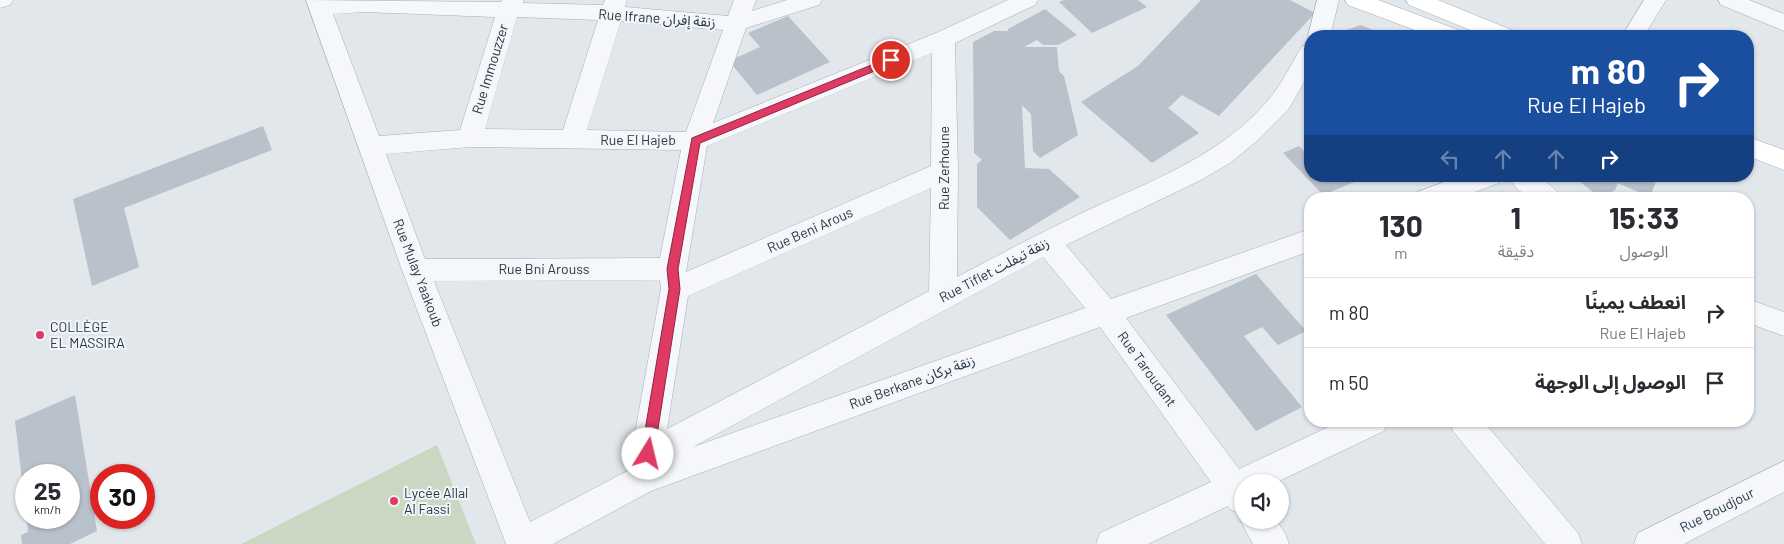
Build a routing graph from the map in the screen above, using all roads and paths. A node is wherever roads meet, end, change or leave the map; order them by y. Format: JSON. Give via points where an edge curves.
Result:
{"nodes":[{"id":1,"x":811,"y":0,"type":"edge"},
{"id":2,"x":1328,"y":0,"type":"edge"},
{"id":3,"x":1356,"y":0,"type":"edge"},
{"id":4,"x":1417,"y":0,"type":"edge"},
{"id":5,"x":1655,"y":0,"type":"edge"},
{"id":6,"x":1729,"y":0,"type":"edge"},
{"id":7,"x":367,"y":3,"type":"edge"},
{"id":8,"x":1012,"y":3,"type":"edge"},
{"id":9,"x":319,"y":4,"type":"edge"},
{"id":10,"x":511,"y":5,"type":"edge"},
{"id":11,"x":614,"y":6,"type":"edge"},
{"id":12,"x":740,"y":12,"type":"edge"},
{"id":13,"x":1784,"y":22,"type":"edge"},
{"id":14,"x":1321,"y":30,"type":"edge"},
{"id":15,"x":1437,"y":30,"type":"edge"},
{"id":16,"x":1491,"y":30,"type":"edge"},
{"id":17,"x":1637,"y":30,"type":"edge"},
{"id":18,"x":944,"y":39,"type":"junction"},
{"id":19,"x":1304,"y":62,"type":"edge"},
{"id":20,"x":1754,"y":130,"type":"edge"},
{"id":21,"x":470,"y":138,"type":"junction"},
{"id":22,"x":572,"y":140,"type":"junction"},
{"id":23,"x":695,"y":141,"type":"junction"},
{"id":24,"x":1784,"y":141,"type":"edge"},
{"id":25,"x":370,"y":146,"type":"junction"},
{"id":26,"x":1754,"y":148,"type":"edge"},
{"id":27,"x":1784,"y":160,"type":"edge"},
{"id":28,"x":945,"y":170,"type":"junction"},
{"id":29,"x":1473,"y":182,"type":"edge"},
{"id":30,"x":1529,"y":182,"type":"edge"},
{"id":31,"x":1445,"y":192,"type":"edge"},
{"id":32,"x":1540,"y":192,"type":"edge"},
{"id":33,"x":1047,"y":242,"type":"junction"},
{"id":34,"x":1304,"y":242,"type":"edge"},
{"id":35,"x":416,"y":270,"type":"junction"},
{"id":36,"x":673,"y":279,"type":"junction"},
{"id":37,"x":943,"y":297,"type":"junction"},
{"id":38,"x":1106,"y":313,"type":"junction"},
{"id":39,"x":1754,"y":313,"type":"edge"},
{"id":40,"x":1784,"y":324,"type":"edge"},
{"id":41,"x":1361,"y":427,"type":"edge"},
{"id":42,"x":1469,"y":427,"type":"edge"},
{"id":43,"x":644,"y":467,"type":"junction"},
{"id":44,"x":1269,"y":474,"type":"edge"},
{"id":45,"x":1784,"y":476,"type":"edge"},
{"id":46,"x":1234,"y":479,"type":"edge"},
{"id":47,"x":1234,"y":491,"type":"edge"},
{"id":48,"x":1262,"y":529,"type":"edge"},
{"id":49,"x":522,"y":543,"type":"edge"},
{"id":50,"x":1112,"y":544,"type":"edge"},
{"id":51,"x":1273,"y":544,"type":"edge"},
{"id":52,"x":1566,"y":544,"type":"edge"},
{"id":53,"x":1650,"y":544,"type":"edge"}],
"edges":[{"from":1,"to":12,"type":"street","name":"Rue Ifrane زنقة إفران"},
{"from":2,"to":14,"type":"street"},
{"from":3,"to":15,"type":"main road"},
{"from":4,"to":16,"type":"main road"},
{"from":5,"to":17,"type":"street"},
{"from":6,"to":13,"type":"street"},
{"from":7,"to":9,"type":"street","name":"Rue Ifrane زنقة إفران"},
{"from":7,"to":10,"type":"street","name":"Rue Ifrane زنقة إفران"},
{"from":8,"to":18,"type":"street","name":"Rue El Hajeb"},
{"from":9,"to":25,"type":"street","name":"Rue Mulay Yaakoub"},
{"from":10,"to":11,"type":"street","name":"Rue Ifrane زنقة إفران"},
{"from":10,"to":21,"type":"street","name":"Rue Immouzzer"},
{"from":11,"to":12,"type":"street","name":"Rue Ifrane زنقة إفران"},
{"from":11,"to":22,"type":"street"},
{"from":12,"to":23,"type":"street"},
{"from":18,"to":23,"type":"street","name":"Rue El Hajeb"},
{"from":18,"to":28,"type":"street","name":"Rue Zerhoune"},
{"from":19,"to":33,"type":"street","name":"Rue Tiflet زنقة تيفلت","via":[[1280,104],[1221,156]]},
{"from":20,"to":24,"type":"main road"},
{"from":21,"to":22,"type":"street","name":"Rue El Hajeb"},
{"from":21,"to":25,"type":"street","name":"Rue El Hajeb"},
{"from":22,"to":23,"type":"street","name":"Rue El Hajeb"},
{"from":23,"to":36,"type":"street"},
{"from":25,"to":35,"type":"street","name":"Rue Mulay Yaakoub"},
{"from":26,"to":27,"type":"main road"},
{"from":28,"to":36,"type":"street","name":"Rue Beni Arous"},
{"from":28,"to":37,"type":"street","name":"Rue Zerhoune"},
{"from":29,"to":31,"type":"street"},
{"from":30,"to":32,"type":"street"},
{"from":33,"to":37,"type":"street","name":"Rue Tiflet زنقة تيفلت"},
{"from":33,"to":38,"type":"street","name":"Rue Taroudant"},
{"from":34,"to":38,"type":"street","name":"Rue Berkane زنقة بركان"},
{"from":35,"to":36,"type":"street","name":"Rue Bni Arouss"},
{"from":35,"to":49,"type":"street","name":"Rue Mulay Yaakoub"},
{"from":36,"to":43,"type":"street"},
{"from":37,"to":43,"type":"street","name":"Rue Tiflet زنقة تيفلت"},
{"from":38,"to":43,"type":"street","name":"Rue Berkane زنقة بركان"},
{"from":38,"to":46,"type":"street","name":"Rue Taroudant"},
{"from":39,"to":40,"type":"street"},
{"from":41,"to":44,"type":"street"},
{"from":42,"to":52,"type":"street"},
{"from":43,"to":49,"type":"street","name":"Rue Berkane زنقة بركان"},
{"from":45,"to":53,"type":"street","name":"Rue Boudjour"},
{"from":47,"to":50,"type":"street"},
{"from":48,"to":51,"type":"street"}]}
